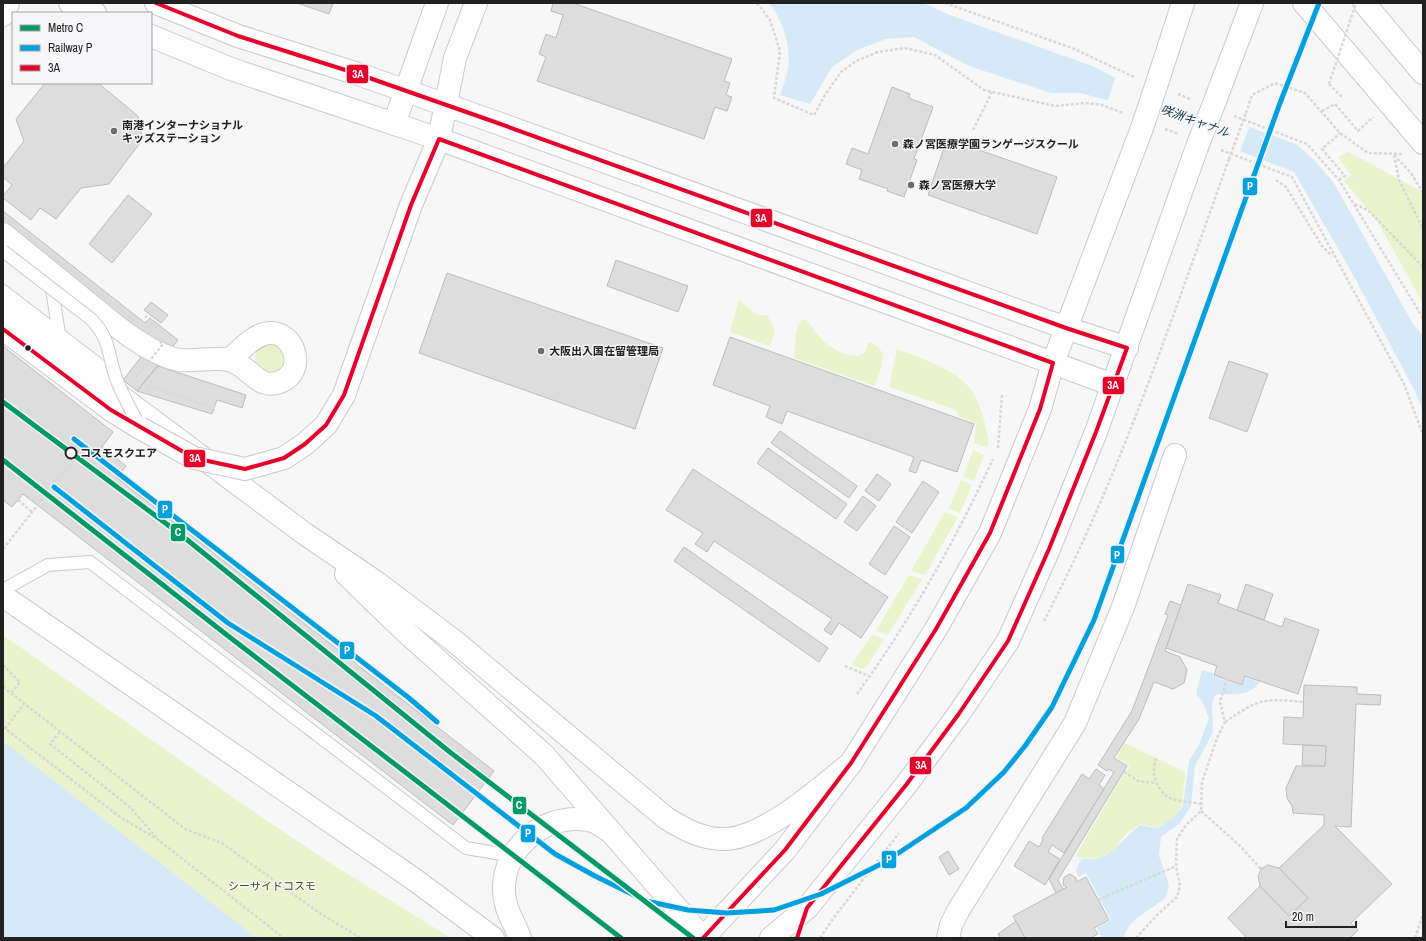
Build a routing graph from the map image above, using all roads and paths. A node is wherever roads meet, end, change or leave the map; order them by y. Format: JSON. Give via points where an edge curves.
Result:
{"nodes":[{"id":1,"x":8,"y":3,"type":"edge"},
{"id":2,"x":70,"y":3,"type":"edge"},
{"id":3,"x":156,"y":3,"type":"edge"},
{"id":4,"x":437,"y":3,"type":"edge"},
{"id":5,"x":476,"y":3,"type":"edge"},
{"id":6,"x":757,"y":3,"type":"edge"},
{"id":7,"x":1183,"y":3,"type":"edge"},
{"id":8,"x":1252,"y":3,"type":"edge"},
{"id":9,"x":1304,"y":3,"type":"edge"},
{"id":10,"x":1356,"y":3,"type":"edge"},
{"id":11,"x":1364,"y":3,"type":"edge"},
{"id":12,"x":92,"y":12,"type":"edge"},
{"id":13,"x":3,"y":15,"type":"edge"},
{"id":14,"x":152,"y":36,"type":"edge"},
{"id":15,"x":1423,"y":73,"type":"edge"},
{"id":16,"x":405,"y":90,"type":"junction"},
{"id":17,"x":992,"y":92,"type":"junction"},
{"id":18,"x":1342,"y":97,"type":"dead end"},
{"id":19,"x":446,"y":105,"type":"junction"},
{"id":20,"x":1322,"y":111,"type":"junction"},
{"id":21,"x":1124,"y":114,"type":"dead end"},
{"id":22,"x":1374,"y":116,"type":"dead end"},
{"id":23,"x":394,"y":124,"type":"junction"},
{"id":24,"x":1151,"y":128,"type":"junction"},
{"id":25,"x":973,"y":130,"type":"dead end"},
{"id":26,"x":1340,"y":133,"type":"junction"},
{"id":27,"x":439,"y":140,"type":"junction"},
{"id":28,"x":1190,"y":141,"type":"junction"},
{"id":29,"x":1423,"y":143,"type":"edge"},
{"id":30,"x":1219,"y":150,"type":"dead end"},
{"id":31,"x":1394,"y":155,"type":"junction"},
{"id":32,"x":1229,"y":159,"type":"dead end"},
{"id":33,"x":1276,"y":180,"type":"dead end"},
{"id":34,"x":1339,"y":180,"type":"dead end"},
{"id":35,"x":1423,"y":193,"type":"edge"},
{"id":36,"x":1353,"y":204,"type":"dead end"},
{"id":37,"x":3,"y":217,"type":"edge"},
{"id":38,"x":1423,"y":229,"type":"edge"},
{"id":39,"x":3,"y":234,"type":"edge"},
{"id":40,"x":3,"y":251,"type":"edge"},
{"id":41,"x":1334,"y":258,"type":"junction"},
{"id":42,"x":1423,"y":267,"type":"edge"},
{"id":43,"x":52,"y":289,"type":"junction"},
{"id":44,"x":3,"y":291,"type":"edge"},
{"id":45,"x":3,"y":309,"type":"edge"},
{"id":46,"x":1066,"y":328,"type":"junction"},
{"id":47,"x":3,"y":329,"type":"edge"},
{"id":48,"x":59,"y":334,"type":"junction"},
{"id":49,"x":1127,"y":348,"type":"junction"},
{"id":50,"x":229,"y":360,"type":"dead end"},
{"id":51,"x":1053,"y":363,"type":"junction"},
{"id":52,"x":115,"y":377,"type":"junction"},
{"id":53,"x":133,"y":381,"type":"dead end"},
{"id":54,"x":142,"y":385,"type":"dead end"},
{"id":55,"x":1113,"y":385,"type":"junction"},
{"id":56,"x":1002,"y":394,"type":"dead end"},
{"id":57,"x":215,"y":408,"type":"dead end"},
{"id":58,"x":140,"y":428,"type":"junction"},
{"id":59,"x":1423,"y":435,"type":"edge"},
{"id":60,"x":1175,"y":455,"type":"dead end"},
{"id":61,"x":74,"y":459,"type":"dead end"},
{"id":62,"x":18,"y":500,"type":"dead end"},
{"id":63,"x":32,"y":512,"type":"junction"},
{"id":64,"x":305,"y":534,"type":"junction"},
{"id":65,"x":3,"y":549,"type":"edge"},
{"id":66,"x":3,"y":590,"type":"edge"},
{"id":67,"x":3,"y":596,"type":"edge"},
{"id":68,"x":4,"y":666,"type":"edge"},
{"id":69,"x":846,"y":666,"type":"dead end"},
{"id":70,"x":869,"y":676,"type":"junction"},
{"id":71,"x":1227,"y":679,"type":"dead end"},
{"id":72,"x":3,"y":687,"type":"edge"},
{"id":73,"x":11,"y":693,"type":"junction"},
{"id":74,"x":857,"y":694,"type":"dead end"},
{"id":75,"x":1304,"y":702,"type":"dead end"},
{"id":76,"x":24,"y":704,"type":"junction"},
{"id":77,"x":1225,"y":722,"type":"junction"},
{"id":78,"x":4,"y":728,"type":"edge"},
{"id":79,"x":60,"y":732,"type":"junction"},
{"id":80,"x":1156,"y":758,"type":"dead end"},
{"id":81,"x":851,"y":762,"type":"junction"},
{"id":82,"x":1124,"y":772,"type":"dead end"},
{"id":83,"x":1158,"y":784,"type":"junction"},
{"id":84,"x":1202,"y":804,"type":"junction"},
{"id":85,"x":1201,"y":811,"type":"junction"},
{"id":86,"x":614,"y":834,"type":"junction"},
{"id":87,"x":157,"y":839,"type":"junction"},
{"id":88,"x":513,"y":856,"type":"junction"},
{"id":89,"x":1176,"y":866,"type":"junction"},
{"id":90,"x":1261,"y":869,"type":"dead end"},
{"id":91,"x":415,"y":880,"type":"junction"},
{"id":92,"x":1098,"y":900,"type":"dead end"},
{"id":93,"x":807,"y":908,"type":"junction"},
{"id":94,"x":1423,"y":914,"type":"edge"},
{"id":95,"x":284,"y":938,"type":"edge"},
{"id":96,"x":361,"y":938,"type":"edge"},
{"id":97,"x":494,"y":938,"type":"edge"},
{"id":98,"x":512,"y":938,"type":"edge"},
{"id":99,"x":520,"y":938,"type":"edge"},
{"id":100,"x":703,"y":938,"type":"edge"},
{"id":101,"x":771,"y":938,"type":"edge"},
{"id":102,"x":797,"y":938,"type":"edge"},
{"id":103,"x":948,"y":938,"type":"edge"},
{"id":104,"x":1136,"y":938,"type":"edge"},
{"id":105,"x":1415,"y":938,"type":"edge"}],
"edges":[{"from":1,"to":13,"type":"street"},
{"from":2,"to":12,"type":"street"},
{"from":3,"to":16,"type":"street","via":[[238,36]]},
{"from":4,"to":16,"type":"street"},
{"from":5,"to":19,"type":"street","via":[[455,58]]},
{"from":6,"to":17,"type":"path","via":[[770,20],[780,51],[774,98],[814,115],[841,72],[878,52],[905,48],[935,55],[984,90]]},
{"from":7,"to":24,"type":"street","bridge":true,"via":[[1158,80]]},
{"from":8,"to":28,"type":"street","bridge":true,"via":[[1215,102]]},
{"from":9,"to":29,"type":"street"},
{"from":10,"to":18,"type":"path","bridge":true,"via":[[1329,84]]},
{"from":11,"to":15,"type":"street"},
{"from":14,"to":23,"type":"street","via":[[231,69]]},
{"from":16,"to":19,"type":"street"},
{"from":16,"to":23,"type":"street"},
{"from":17,"to":21,"type":"path","via":[[1055,106],[1085,103],[1102,105]]},
{"from":17,"to":25,"type":"path"},
{"from":19,"to":27,"type":"street"},
{"from":19,"to":46,"type":"street"},
{"from":20,"to":22,"type":"path","via":[[1335,104],[1358,131]]},
{"from":20,"to":26,"type":"path"},
{"from":20,"to":32,"type":"path","bridge":true,"via":[[1305,93],[1275,83],[1252,95]]},
{"from":23,"to":27,"type":"street"},
{"from":24,"to":28,"type":"path"},
{"from":24,"to":46,"type":"street"},
{"from":26,"to":31,"type":"path","via":[[1368,154]]},
{"from":26,"to":34,"type":"path","via":[[1322,149],[1346,176]]},
{"from":27,"to":51,"type":"street"},
{"from":27,"to":58,"type":"street","bridge":true,"via":[[411,205],[344,395],[326,425],[284,458],[245,470],[194,458]]},
{"from":28,"to":49,"type":"street"},
{"from":30,"to":41,"type":"path","via":[[1292,177],[1325,236]]},
{"from":31,"to":35,"type":"path"},
{"from":31,"to":38,"type":"path","via":[[1399,180]]},
{"from":33,"to":41,"type":"path","via":[[1286,186],[1322,246]]},
{"from":36,"to":42,"type":"path","via":[[1369,211]]},
{"from":37,"to":53,"type":"path","bridge":true,"via":[[163,344]]},
{"from":39,"to":50,"type":"street","via":[[150,350],[174,359]]},
{"from":40,"to":43,"type":"lane","bridge":true},
{"from":41,"to":59,"type":"path","via":[[1404,384]]},
{"from":43,"to":48,"type":"lane"},
{"from":43,"to":52,"type":"lane","bridge":true,"via":[[90,319],[102,332],[108,345]]},
{"from":44,"to":48,"type":"lane"},
{"from":45,"to":64,"type":"street"},
{"from":46,"to":49,"type":"street"},
{"from":46,"to":51,"type":"street"},
{"from":47,"to":58,"type":"street","via":[[111,410]]},
{"from":48,"to":52,"type":"lane"},
{"from":49,"to":55,"type":"street"},
{"from":51,"to":55,"type":"street"},
{"from":51,"to":81,"type":"street","via":[[1040,409],[990,533],[936,629]]},
{"from":52,"to":58,"type":"lane","bridge":true},
{"from":54,"to":57,"type":"path"},
{"from":55,"to":93,"type":"street","via":[[1049,549],[1008,641],[958,716]]},
{"from":56,"to":70,"type":"path","via":[[998,448],[983,480],[937,571],[898,636]]},
{"from":60,"to":103,"type":"street","via":[[1123,607],[1075,723],[958,911]]},
{"from":61,"to":63,"type":"path","bridge":true},
{"from":62,"to":63,"type":"path"},
{"from":63,"to":65,"type":"path","bridge":true},
{"from":64,"to":81,"type":"street","via":[[376,582],[453,640],[666,818],[694,834],[727,839],[744,835],[796,806]]},
{"from":64,"to":86,"type":"street","via":[[407,633],[544,755]]},
{"from":66,"to":88,"type":"lane","via":[[48,565],[90,562],[466,848]]},
{"from":67,"to":91,"type":"street"},
{"from":68,"to":73,"type":"path","via":[[20,682]]},
{"from":69,"to":70,"type":"path"},
{"from":70,"to":74,"type":"path"},
{"from":71,"to":77,"type":"path","via":[[1220,702]]},
{"from":72,"to":73,"type":"path"},
{"from":73,"to":76,"type":"path"},
{"from":75,"to":77,"type":"path","via":[[1258,701]]},
{"from":76,"to":78,"type":"path"},
{"from":76,"to":79,"type":"path"},
{"from":77,"to":84,"type":"path","via":[[1202,782]]},
{"from":78,"to":87,"type":"path","via":[[120,817]]},
{"from":79,"to":87,"type":"path","via":[[50,744],[130,807]]},
{"from":79,"to":96,"type":"path","via":[[185,829],[222,843],[321,914]]},
{"from":80,"to":83,"type":"path","via":[[1153,771]]},
{"from":81,"to":100,"type":"street","via":[[785,850]]},
{"from":82,"to":83,"type":"path","via":[[1138,781]]},
{"from":83,"to":84,"type":"path","via":[[1169,797]]},
{"from":84,"to":85,"type":"path"},
{"from":85,"to":89,"type":"path","via":[[1186,825],[1178,839]]},
{"from":85,"to":90,"type":"path"},
{"from":86,"to":88,"type":"street","via":[[595,822],[577,819],[560,821],[548,824],[528,837]]},
{"from":86,"to":100,"type":"street"},
{"from":87,"to":95,"type":"path"},
{"from":88,"to":99,"type":"street","via":[[506,875],[504,895],[508,915]]},
{"from":89,"to":92,"type":"path"},
{"from":89,"to":104,"type":"path","via":[[1180,886],[1177,897]]},
{"from":91,"to":97,"type":"street"},
{"from":91,"to":98,"type":"street"},
{"from":93,"to":101,"type":"street"},
{"from":93,"to":102,"type":"street"},
{"from":94,"to":105,"type":"path"}]}
